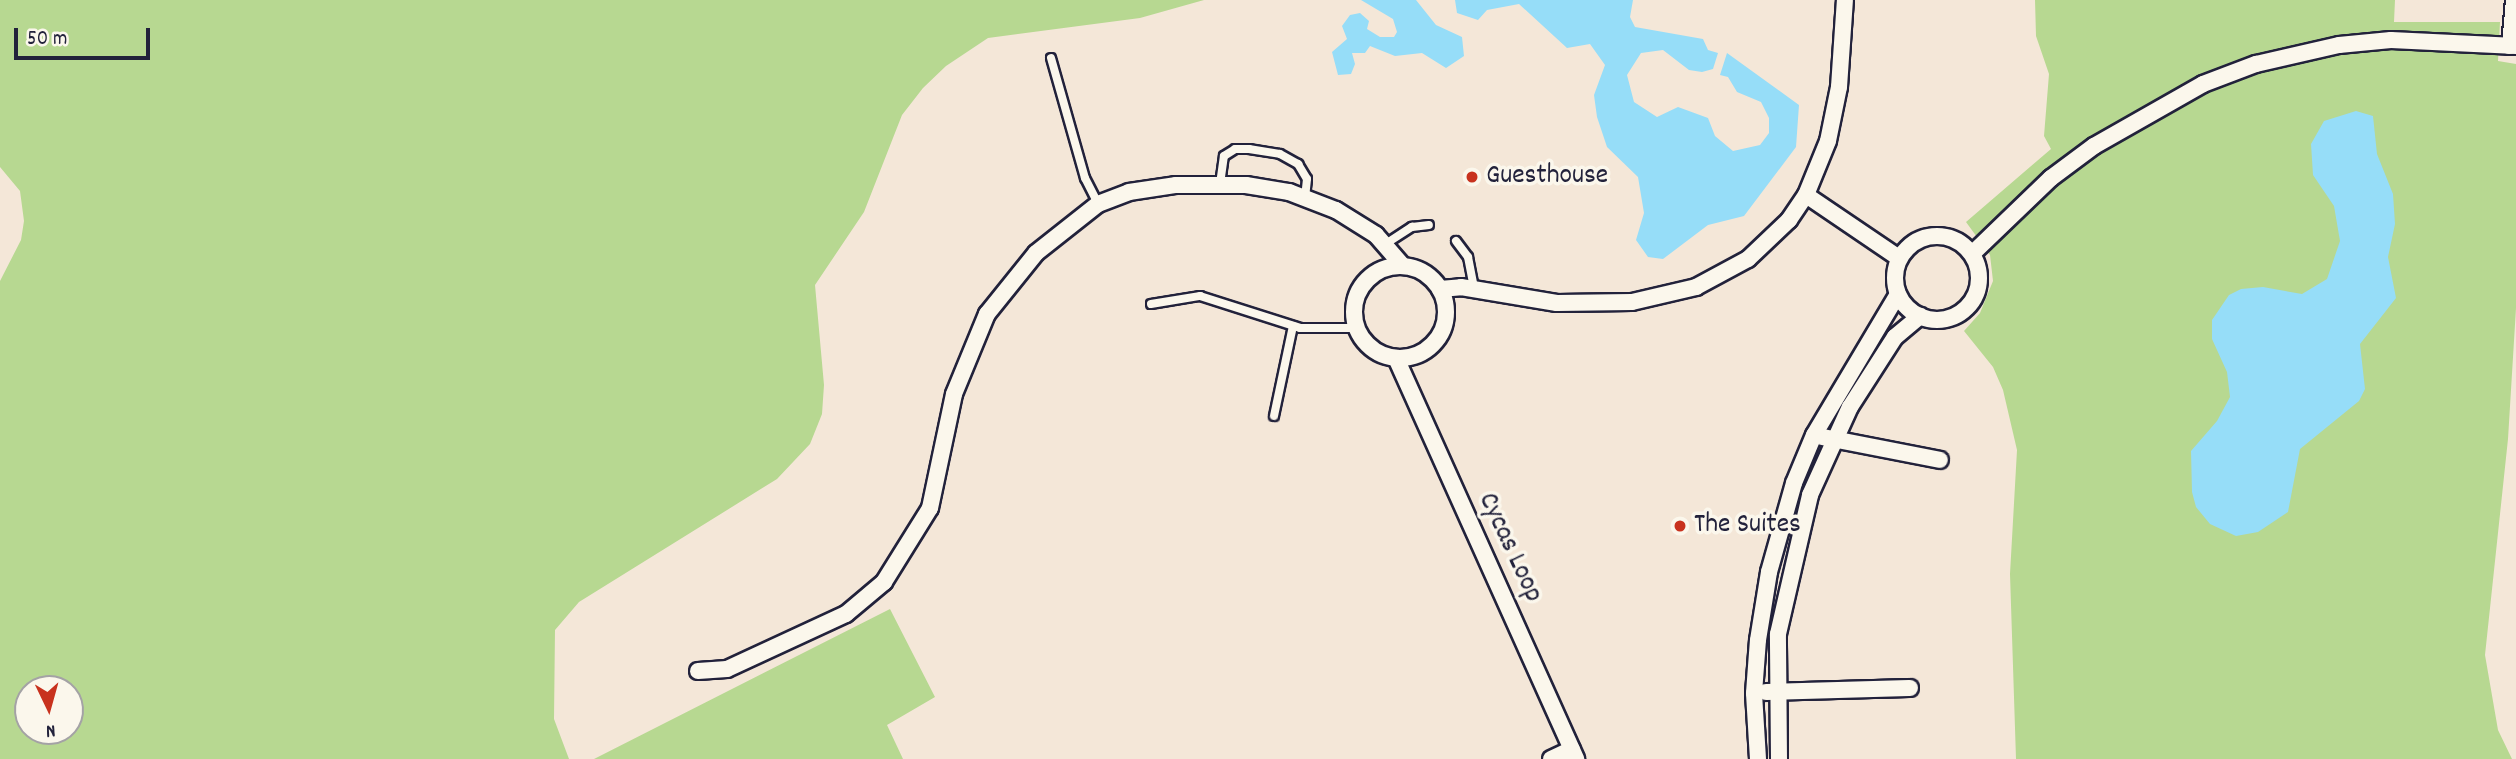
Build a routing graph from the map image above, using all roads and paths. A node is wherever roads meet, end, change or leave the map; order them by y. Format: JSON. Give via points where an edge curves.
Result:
{"nodes":[{"id":1,"x":1845,"y":0,"type":"edge"},
{"id":2,"x":2514,"y":0,"type":"edge"},
{"id":3,"x":2513,"y":46,"type":"edge"},
{"id":4,"x":1051,"y":58,"type":"dead end"},
{"id":5,"x":1220,"y":184,"type":"junction"},
{"id":6,"x":1806,"y":195,"type":"junction"},
{"id":7,"x":1305,"y":197,"type":"junction"},
{"id":8,"x":1098,"y":204,"type":"junction"},
{"id":9,"x":1429,"y":225,"type":"dead end"},
{"id":10,"x":1456,"y":241,"type":"dead end"},
{"id":11,"x":1387,"y":243,"type":"junction"},
{"id":12,"x":1973,"y":253,"type":"junction"},
{"id":13,"x":1899,"y":258,"type":"junction"},
{"id":14,"x":1403,"y":266,"type":"junction"},
{"id":15,"x":1440,"y":289,"type":"junction"},
{"id":16,"x":1474,"y":289,"type":"junction"},
{"id":17,"x":1898,"y":294,"type":"junction"},
{"id":18,"x":1151,"y":304,"type":"dead end"},
{"id":19,"x":1920,"y":316,"type":"junction"},
{"id":20,"x":1293,"y":326,"type":"junction"},
{"id":21,"x":1356,"y":328,"type":"junction"},
{"id":22,"x":1396,"y":358,"type":"junction"},
{"id":23,"x":1274,"y":416,"type":"dead end"},
{"id":24,"x":1814,"y":435,"type":"junction"},
{"id":25,"x":1832,"y":439,"type":"junction"},
{"id":26,"x":1940,"y":460,"type":"dead end"},
{"id":27,"x":698,"y":671,"type":"dead end"},
{"id":28,"x":1910,"y":688,"type":"dead end"},
{"id":29,"x":1776,"y":692,"type":"junction"},
{"id":30,"x":1754,"y":693,"type":"junction"},
{"id":31,"x":1574,"y":754,"type":"edge"},
{"id":32,"x":1551,"y":759,"type":"edge"},
{"id":33,"x":1758,"y":759,"type":"edge"},
{"id":34,"x":1779,"y":759,"type":"edge"}],
"edges":[{"from":1,"to":6,"type":"street","via":[[1833,121]]},
{"from":2,"to":3,"type":"street"},
{"from":3,"to":12,"type":"street","via":[[2435,40],[2339,45],[2256,64],[2214,80],[2094,146],[2050,178]]},
{"from":4,"to":8,"type":"lane","via":[[1085,178]]},
{"from":5,"to":7,"type":"street","via":[[1266,187]]},
{"from":5,"to":7,"type":"lane","via":[[1224,156],[1235,149],[1249,149],[1280,154],[1298,164],[1307,179]]},
{"from":5,"to":8,"type":"street","via":[[1152,187]]},
{"from":6,"to":13,"type":"street"},
{"from":6,"to":16,"type":"street","via":[[1789,220],[1748,259],[1675,294],[1632,302],[1558,303]]},
{"from":7,"to":11,"type":"street"},
{"from":8,"to":27,"type":"street","via":[[1036,253],[987,314],[954,394],[930,508],[884,582],[846,614],[727,669]]},
{"from":9,"to":11,"type":"lane","via":[[1412,227]]},
{"from":10,"to":16,"type":"lane","via":[[1468,257]]},
{"from":11,"to":14,"type":"street"},
{"from":12,"to":13,"type":"street","via":[[1949,237],[1934,235],[1920,239]]},
{"from":12,"to":19,"type":"street","via":[[1980,279],[1970,305],[1947,319]]},
{"from":13,"to":17,"type":"street"},
{"from":14,"to":15,"type":"street","via":[[1425,274]]},
{"from":14,"to":21,"type":"street","via":[[1389,267],[1366,281],[1354,305]]},
{"from":15,"to":16,"type":"street"},
{"from":15,"to":22,"type":"street","via":[[1446,317],[1439,337],[1424,352]]},
{"from":17,"to":19,"type":"street"},
{"from":17,"to":24,"type":"street"},
{"from":18,"to":20,"type":"lane","via":[[1200,296]]},
{"from":19,"to":25,"type":"street","via":[[1889,345]]},
{"from":20,"to":21,"type":"lane","via":[[1331,331]]},
{"from":20,"to":23,"type":"lane"},
{"from":21,"to":22,"type":"street","via":[[1373,350]]},
{"from":22,"to":31,"type":"street","name":"Cycas Loop"},
{"from":24,"to":25,"type":"street"},
{"from":24,"to":30,"type":"street","via":[[1794,483],[1769,572]]},
{"from":25,"to":26,"type":"street"},
{"from":25,"to":29,"type":"street","via":[[1810,495],[1791,565],[1778,634]]},
{"from":28,"to":29,"type":"street"},
{"from":29,"to":30,"type":"street"},
{"from":29,"to":34,"type":"street"},
{"from":30,"to":33,"type":"street"},
{"from":31,"to":32,"type":"street"}]}
